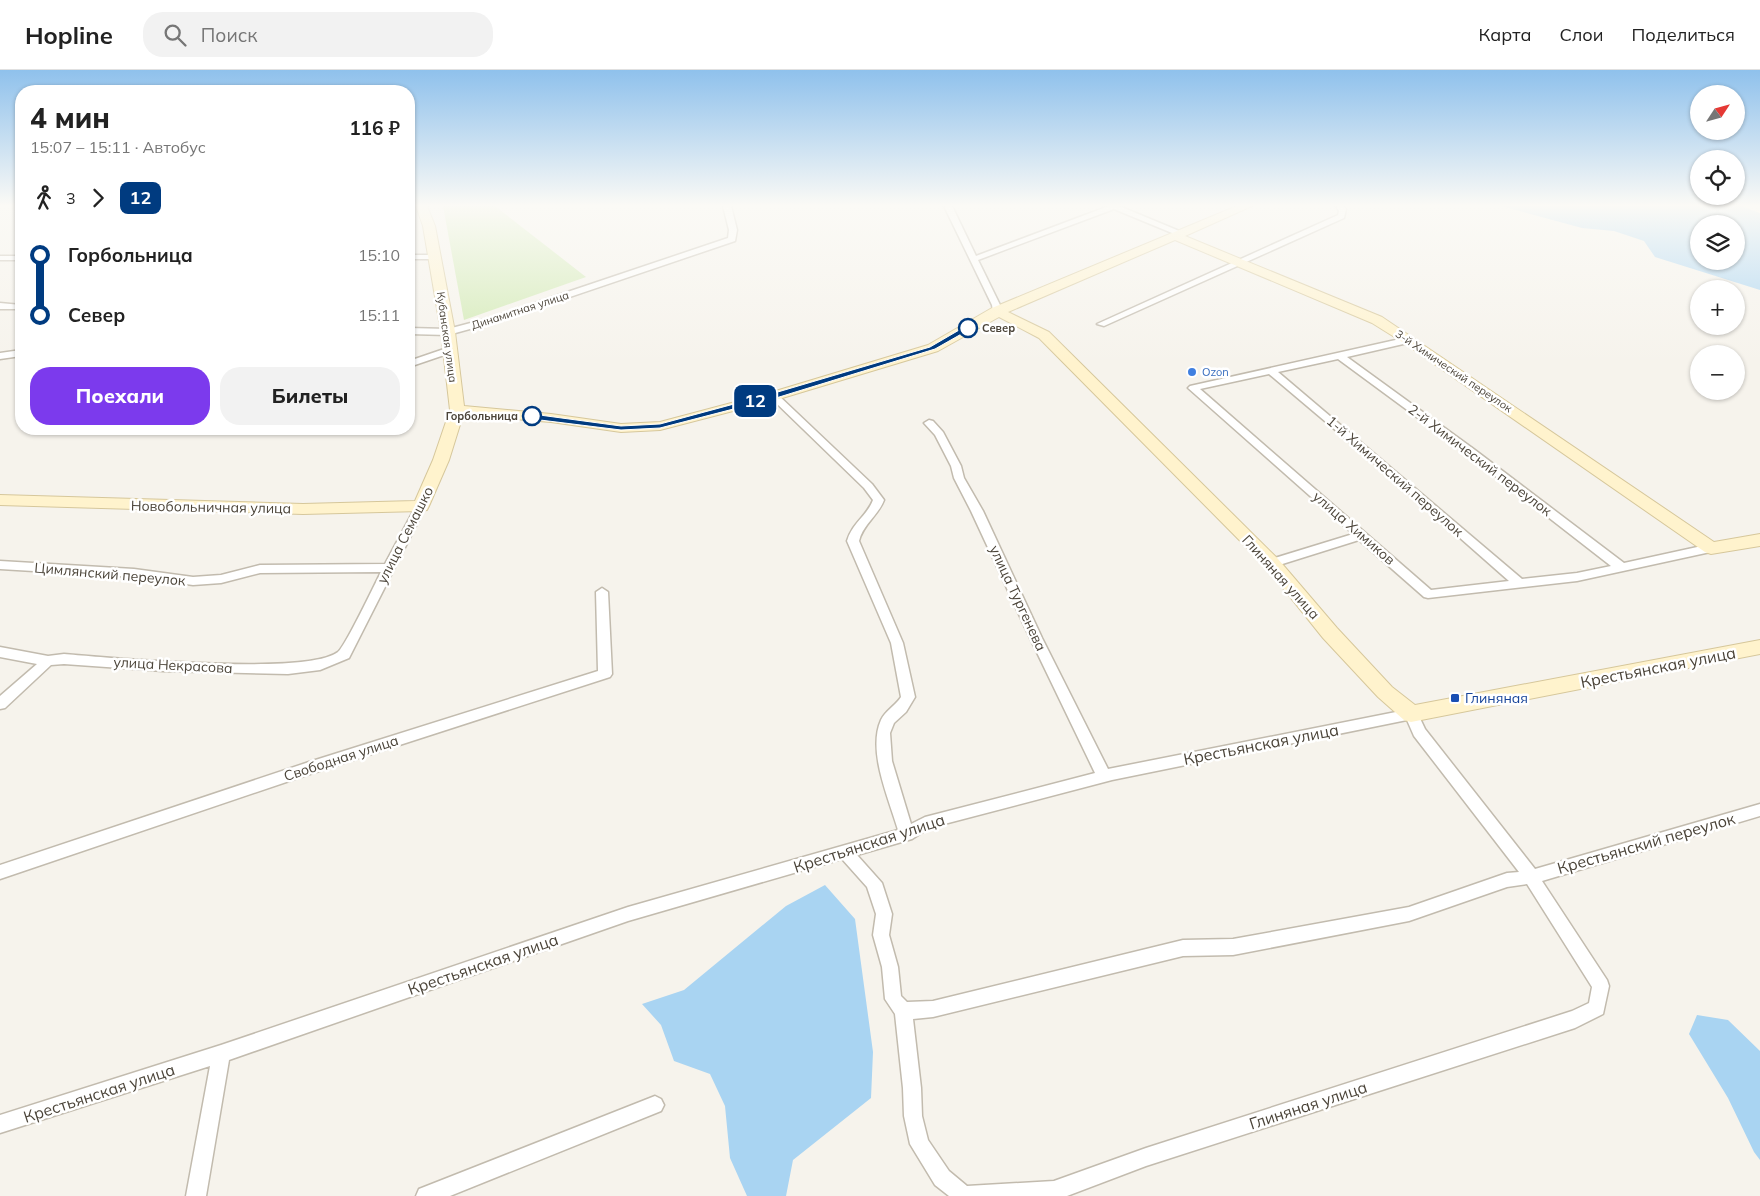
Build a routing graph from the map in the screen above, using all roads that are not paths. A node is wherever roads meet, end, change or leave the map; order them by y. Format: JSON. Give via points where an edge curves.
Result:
{"nodes":[{"id":1,"x":435,"y":259,"type":"edge"},
{"id":2,"x":677,"y":259,"type":"edge"},
{"id":3,"x":974,"y":259,"type":"edge"},
{"id":4,"x":1121,"y":259,"type":"edge"},
{"id":5,"x":1230,"y":259,"type":"edge"},
{"id":6,"x":1246,"y":259,"type":"edge"},
{"id":7,"x":1238,"y":262,"type":"junction"},
{"id":8,"x":0,"y":306,"type":"edge"},
{"id":9,"x":15,"y":307,"type":"edge"},
{"id":10,"x":997,"y":311,"type":"junction"},
{"id":11,"x":1101,"y":324,"type":"dead end"},
{"id":12,"x":415,"y":331,"type":"edge"},
{"id":13,"x":448,"y":332,"type":"junction"},
{"id":14,"x":1409,"y":340,"type":"junction"},
{"id":15,"x":450,"y":350,"type":"junction"},
{"id":16,"x":15,"y":354,"type":"edge"},
{"id":17,"x":1339,"y":355,"type":"junction"},
{"id":18,"x":0,"y":356,"type":"edge"},
{"id":19,"x":415,"y":362,"type":"edge"},
{"id":20,"x":1270,"y":370,"type":"junction"},
{"id":21,"x":774,"y":396,"type":"junction"},
{"id":22,"x":457,"y":410,"type":"junction"},
{"id":23,"x":929,"y":423,"type":"dead end"},
{"id":24,"x":0,"y":500,"type":"edge"},
{"id":25,"x":421,"y":506,"type":"junction"},
{"id":26,"x":1363,"y":535,"type":"junction"},
{"id":27,"x":1760,"y":540,"type":"edge"},
{"id":28,"x":1711,"y":548,"type":"junction"},
{"id":29,"x":1272,"y":563,"type":"junction"},
{"id":30,"x":0,"y":565,"type":"edge"},
{"id":31,"x":1621,"y":567,"type":"junction"},
{"id":32,"x":389,"y":568,"type":"junction"},
{"id":33,"x":1519,"y":583,"type":"junction"},
{"id":34,"x":602,"y":592,"type":"dead end"},
{"id":35,"x":1760,"y":647,"type":"edge"},
{"id":36,"x":0,"y":652,"type":"edge"},
{"id":37,"x":344,"y":655,"type":"joint"},
{"id":38,"x":48,"y":661,"type":"junction"},
{"id":39,"x":0,"y":704,"type":"edge"},
{"id":40,"x":1411,"y":714,"type":"junction"},
{"id":41,"x":1104,"y":776,"type":"junction"},
{"id":42,"x":1760,"y":810,"type":"edge"},
{"id":43,"x":907,"y":834,"type":"junction"},
{"id":44,"x":845,"y":852,"type":"junction"},
{"id":45,"x":0,"y":872,"type":"edge"},
{"id":46,"x":1532,"y":877,"type":"junction"},
{"id":47,"x":903,"y":1011,"type":"junction"},
{"id":48,"x":220,"y":1054,"type":"junction"},
{"id":49,"x":654,"y":1105,"type":"dead end"},
{"id":50,"x":0,"y":1124,"type":"edge"},
{"id":51,"x":196,"y":1196,"type":"edge"},
{"id":52,"x":426,"y":1196,"type":"edge"}],
"edges":[{"from":1,"to":13,"type":"street","name":"Кубанская улица"},
{"from":2,"to":13,"type":"street","name":"Динамитная улица"},
{"from":3,"to":10,"type":"street"},
{"from":4,"to":10,"type":"street"},
{"from":5,"to":7,"type":"street","name":"3-й Химический переулок"},
{"from":6,"to":7,"type":"street"},
{"from":7,"to":11,"type":"street"},
{"from":7,"to":14,"type":"street","name":"3-й Химический переулок","via":[[1377,320]]},
{"from":8,"to":9,"type":"street"},
{"from":10,"to":21,"type":"street","via":[[933,348]]},
{"from":10,"to":29,"type":"street","name":"Глиняная улица","via":[[1044,335]]},
{"from":12,"to":13,"type":"street","name":"Динамитная улица"},
{"from":13,"to":15,"type":"street","name":"Кубанская улица"},
{"from":14,"to":17,"type":"street","name":"улица Химиков"},
{"from":14,"to":28,"type":"street","name":"3-й Химический переулок"},
{"from":15,"to":19,"type":"street"},
{"from":15,"to":22,"type":"street","name":"Кубанская улица"},
{"from":16,"to":18,"type":"street"},
{"from":17,"to":20,"type":"street","name":"улица Химиков"},
{"from":17,"to":31,"type":"street","name":"2-й Химический переулок"},
{"from":20,"to":26,"type":"street","name":"улица Химиков","via":[[1193,388]]},
{"from":20,"to":33,"type":"street","name":"1-й Химический переулок"},
{"from":21,"to":22,"type":"street","via":[[651,427],[621,428]]},
{"from":21,"to":43,"type":"street","via":[[879,500],[876,510],[855,529],[853,541],[897,643],[908,697],[902,708],[888,720],[883,733],[885,761]]},
{"from":22,"to":25,"type":"street","name":"улица Семашко","via":[[442,460]]},
{"from":23,"to":41,"type":"street","name":"улица Тургенева","via":[[939,434],[956,466]]},
{"from":24,"to":25,"type":"street","name":"Новобольничная улица","via":[[303,509]]},
{"from":25,"to":32,"type":"street","name":"улица Семашко"},
{"from":26,"to":29,"type":"street"},
{"from":26,"to":33,"type":"street","name":"улица Химиков","via":[[1428,594]]},
{"from":27,"to":28,"type":"street","name":"улица Химиков"},
{"from":28,"to":31,"type":"street","name":"улица Химиков"},
{"from":29,"to":40,"type":"street","name":"Глиняная улица","via":[[1330,633],[1385,692]]},
{"from":30,"to":32,"type":"street","name":"Цимлянский переулок","via":[[134,573],[193,581],[221,579],[260,569]]},
{"from":31,"to":33,"type":"street","name":"улица Химиков","via":[[1577,577]]},
{"from":32,"to":37,"type":"street","name":"улица Семашко"},
{"from":34,"to":45,"type":"street","name":"Свободная улица","via":[[606,674],[309,768]]},
{"from":35,"to":40,"type":"street","name":"Крестьянская улица"},
{"from":36,"to":38,"type":"street","name":"улица Некрасова"},
{"from":37,"to":38,"type":"street","name":"улица Некрасова","via":[[320,665],[288,669],[163,666],[64,659]]},
{"from":38,"to":39,"type":"street"},
{"from":40,"to":41,"type":"street","name":"Крестьянская улица"},
{"from":40,"to":46,"type":"street","name":"Глиняная улица","via":[[1418,732]]},
{"from":41,"to":43,"type":"street","name":"Крестьянская улица","via":[[925,823]]},
{"from":42,"to":46,"type":"street","name":"Крестьянский переулок"},
{"from":43,"to":44,"type":"street","name":"Крестьянская улица"},
{"from":44,"to":47,"type":"street","via":[[874,883],[884,914],[881,934],[890,967],[893,999]]},
{"from":44,"to":48,"type":"street","name":"Крестьянская улица","via":[[628,914]]},
{"from":46,"to":47,"type":"street","via":[[1507,880],[1409,914],[1233,947],[1183,948],[933,1009]]},
{"from":46,"to":47,"type":"street","name":"Глиняная улица","via":[[1601,986],[1597,1008],[1575,1019],[1146,1157],[1054,1191],[964,1196],[942,1178],[919,1144],[912,1116]]},
{"from":48,"to":50,"type":"street","name":"Крестьянская улица"},
{"from":48,"to":51,"type":"street"},
{"from":49,"to":52,"type":"street"}]}
